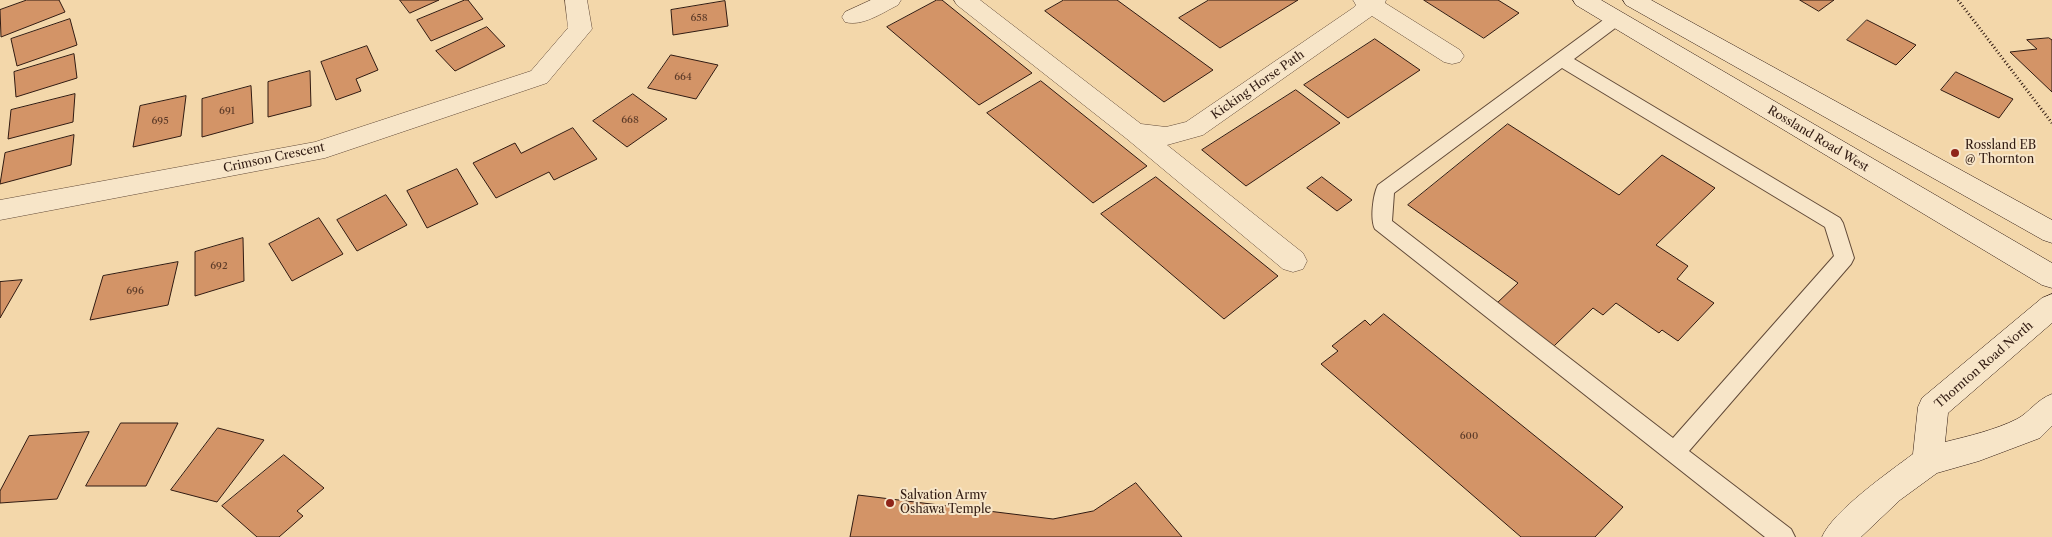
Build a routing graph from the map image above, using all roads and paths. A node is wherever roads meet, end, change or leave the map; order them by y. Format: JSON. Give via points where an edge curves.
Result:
{"nodes":[{"id":1,"x":576,"y":0,"type":"edge"},
{"id":2,"x":890,"y":0,"type":"edge"},
{"id":3,"x":965,"y":0,"type":"edge"},
{"id":4,"x":1584,"y":0,"type":"edge"},
{"id":5,"x":1634,"y":0,"type":"edge"},
{"id":6,"x":1958,"y":0,"type":"edge"},
{"id":7,"x":1370,"y":1,"type":"edge"},
{"id":8,"x":853,"y":18,"type":"dead end"},
{"id":9,"x":1616,"y":19,"type":"junction"},
{"id":10,"x":1452,"y":56,"type":"dead end"},
{"id":11,"x":1562,"y":60,"type":"junction"},
{"id":12,"x":2052,"y":123,"type":"edge"},
{"id":13,"x":1135,"y":132,"type":"junction"},
{"id":14,"x":0,"y":210,"type":"edge"},
{"id":15,"x":2052,"y":233,"type":"edge"},
{"id":16,"x":1293,"y":261,"type":"dead end"},
{"id":17,"x":2052,"y":277,"type":"edge"},
{"id":18,"x":2052,"y":306,"type":"edge"},
{"id":19,"x":2052,"y":408,"type":"edge"},
{"id":20,"x":1674,"y":451,"type":"junction"},
{"id":21,"x":1928,"y":461,"type":"junction"},
{"id":22,"x":1783,"y":537,"type":"edge"},
{"id":23,"x":1838,"y":537,"type":"edge"}],
"edges":[{"from":1,"to":14,"type":"street","name":"Crimson Crescent","via":[[580,29],[539,77],[316,151]]},
{"from":2,"to":8,"type":"street"},
{"from":3,"to":13,"type":"street"},
{"from":4,"to":9,"type":"street","name":"Rossland Road West"},
{"from":5,"to":15,"type":"street"},
{"from":6,"to":12,"type":"path"},
{"from":7,"to":10,"type":"street","name":"Kicking Horse Path"},
{"from":7,"to":13,"type":"street","name":"Kicking Horse Path","via":[[1361,13],[1194,129],[1166,136]]},
{"from":9,"to":11,"type":"lane"},
{"from":9,"to":17,"type":"street","name":"Rossland Road West"},
{"from":11,"to":20,"type":"lane","via":[[1833,223],[1844,258]]},
{"from":11,"to":20,"type":"lane","via":[[1385,190],[1382,224]]},
{"from":13,"to":16,"type":"street"},
{"from":18,"to":21,"type":"street","name":"Thornton Road North","via":[[1933,408]]},
{"from":19,"to":21,"type":"street","via":[[2029,428],[1979,447]]},
{"from":20,"to":22,"type":"lane"},
{"from":21,"to":23,"type":"street","via":[[1889,490]]}]}
